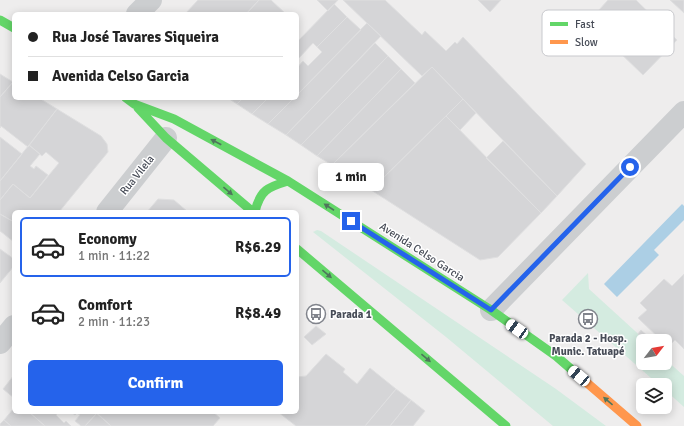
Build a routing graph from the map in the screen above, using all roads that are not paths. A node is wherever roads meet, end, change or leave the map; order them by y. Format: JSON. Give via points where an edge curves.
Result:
{"nodes":[{"id":1,"x":151,"y":0,"type":"edge"},
{"id":2,"x":139,"y":12,"type":"edge"},
{"id":3,"x":0,"y":20,"type":"edge"},
{"id":4,"x":12,"y":27,"type":"edge"},
{"id":5,"x":129,"y":100,"type":"edge"},
{"id":6,"x":134,"y":104,"type":"junction"},
{"id":7,"x":684,"y":112,"type":"edge"},
{"id":8,"x":166,"y":138,"type":"junction"},
{"id":9,"x":288,"y":181,"type":"junction"},
{"id":10,"x":109,"y":210,"type":"edge"},
{"id":11,"x":252,"y":210,"type":"edge"},
{"id":12,"x":254,"y":210,"type":"edge"},
{"id":13,"x":299,"y":251,"type":"edge"},
{"id":14,"x":491,"y":310,"type":"junction"},
{"id":15,"x":12,"y":329,"type":"edge"},
{"id":16,"x":0,"y":344,"type":"edge"},
{"id":17,"x":506,"y":426,"type":"edge"},
{"id":18,"x":638,"y":426,"type":"edge"}],
"edges":[{"from":1,"to":2,"type":"street"},
{"from":3,"to":4,"type":"main road"},
{"from":5,"to":6,"type":"main road","name":"Avenida Celso Garcia"},
{"from":6,"to":8,"type":"main road","name":"Avenida Celso Garcia"},
{"from":9,"to":6,"type":"main road","name":"Avenida Celso Garcia","one_way":true,"via":[[174,119]]},
{"from":7,"to":14,"type":"street"},
{"from":8,"to":10,"type":"street","name":"Rua Vilela"},
{"from":8,"to":11,"type":"main road","name":"Avenida Celso Garcia","one_way":true},
{"from":9,"to":12,"type":"main road","via":[[263,191]]},
{"from":14,"to":9,"type":"main road","name":"Avenida Celso Garcia","one_way":true},
{"from":13,"to":17,"type":"main road","one_way":true},
{"from":18,"to":14,"type":"main road","name":"Avenida Celso Garcia","one_way":true,"via":[[556,356]]},
{"from":15,"to":16,"type":"street"}]}
